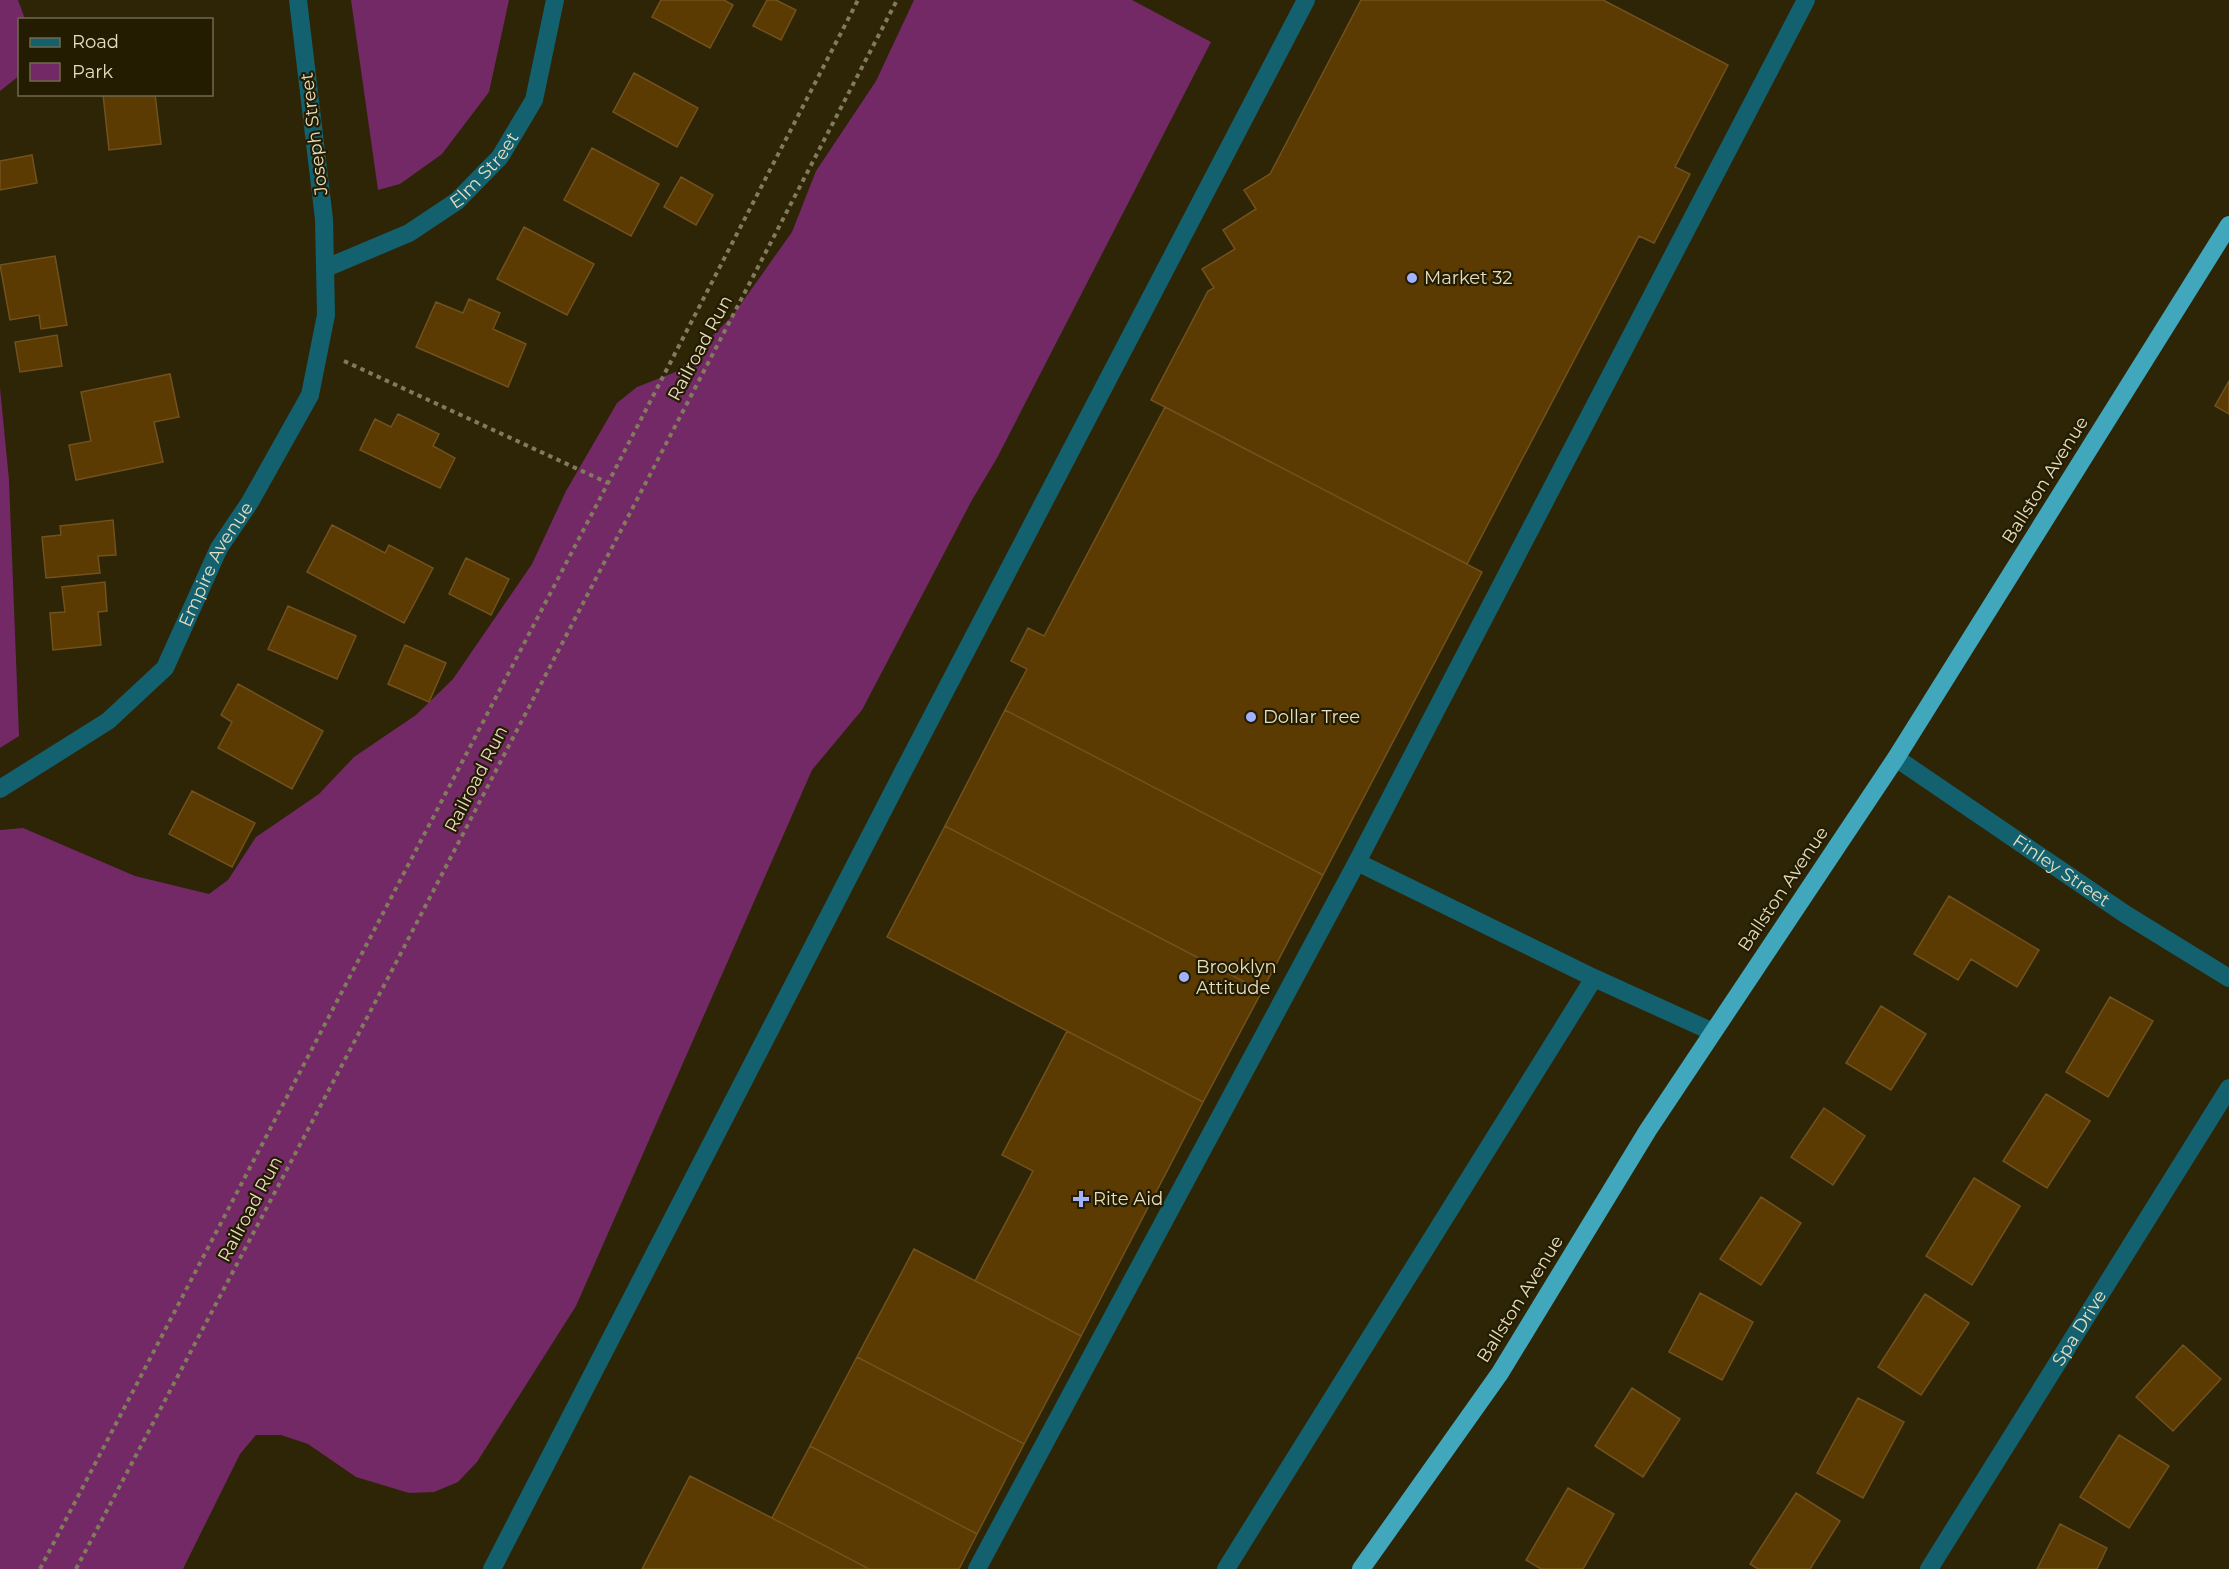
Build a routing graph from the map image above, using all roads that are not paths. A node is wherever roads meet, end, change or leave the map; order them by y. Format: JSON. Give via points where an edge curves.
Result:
{"nodes":[{"id":1,"x":298,"y":0,"type":"edge"},
{"id":2,"x":555,"y":0,"type":"edge"},
{"id":3,"x":1306,"y":0,"type":"edge"},
{"id":4,"x":1806,"y":0,"type":"edge"},
{"id":5,"x":2229,"y":225,"type":"edge"},
{"id":6,"x":326,"y":268,"type":"junction"},
{"id":7,"x":1896,"y":758,"type":"junction"},
{"id":8,"x":0,"y":789,"type":"edge"},
{"id":9,"x":1357,"y":862,"type":"junction"},
{"id":10,"x":1594,"y":978,"type":"junction"},
{"id":11,"x":2229,"y":978,"type":"edge"},
{"id":12,"x":1713,"y":1032,"type":"junction"},
{"id":13,"x":2229,"y":1088,"type":"edge"},
{"id":14,"x":492,"y":1569,"type":"edge"},
{"id":15,"x":977,"y":1569,"type":"edge"},
{"id":16,"x":1227,"y":1569,"type":"edge"},
{"id":17,"x":1361,"y":1569,"type":"edge"},
{"id":18,"x":1929,"y":1569,"type":"edge"}],
"edges":[{"from":1,"to":6,"type":"street","name":"Joseph Street","via":[[324,219]]},
{"from":2,"to":6,"type":"street","name":"Elm Street","via":[[534,100],[500,157],[457,201],[409,233]]},
{"from":3,"to":14,"type":"street"},
{"from":4,"to":9,"type":"street"},
{"from":5,"to":7,"type":"highway","name":"Ballston Avenue"},
{"from":6,"to":8,"type":"street","name":"Empire Avenue","via":[[326,315],[310,394],[250,502],[219,548],[165,668],[108,721]]},
{"from":7,"to":11,"type":"street","name":"Finley Street","via":[[2125,914]]},
{"from":7,"to":12,"type":"highway","name":"Ballston Avenue"},
{"from":9,"to":10,"type":"street"},
{"from":9,"to":15,"type":"street"},
{"from":10,"to":12,"type":"street"},
{"from":10,"to":16,"type":"street"},
{"from":12,"to":17,"type":"highway","name":"Ballston Avenue","via":[[1648,1130],[1500,1373]]},
{"from":13,"to":18,"type":"street","name":"Spa Drive"}]}
